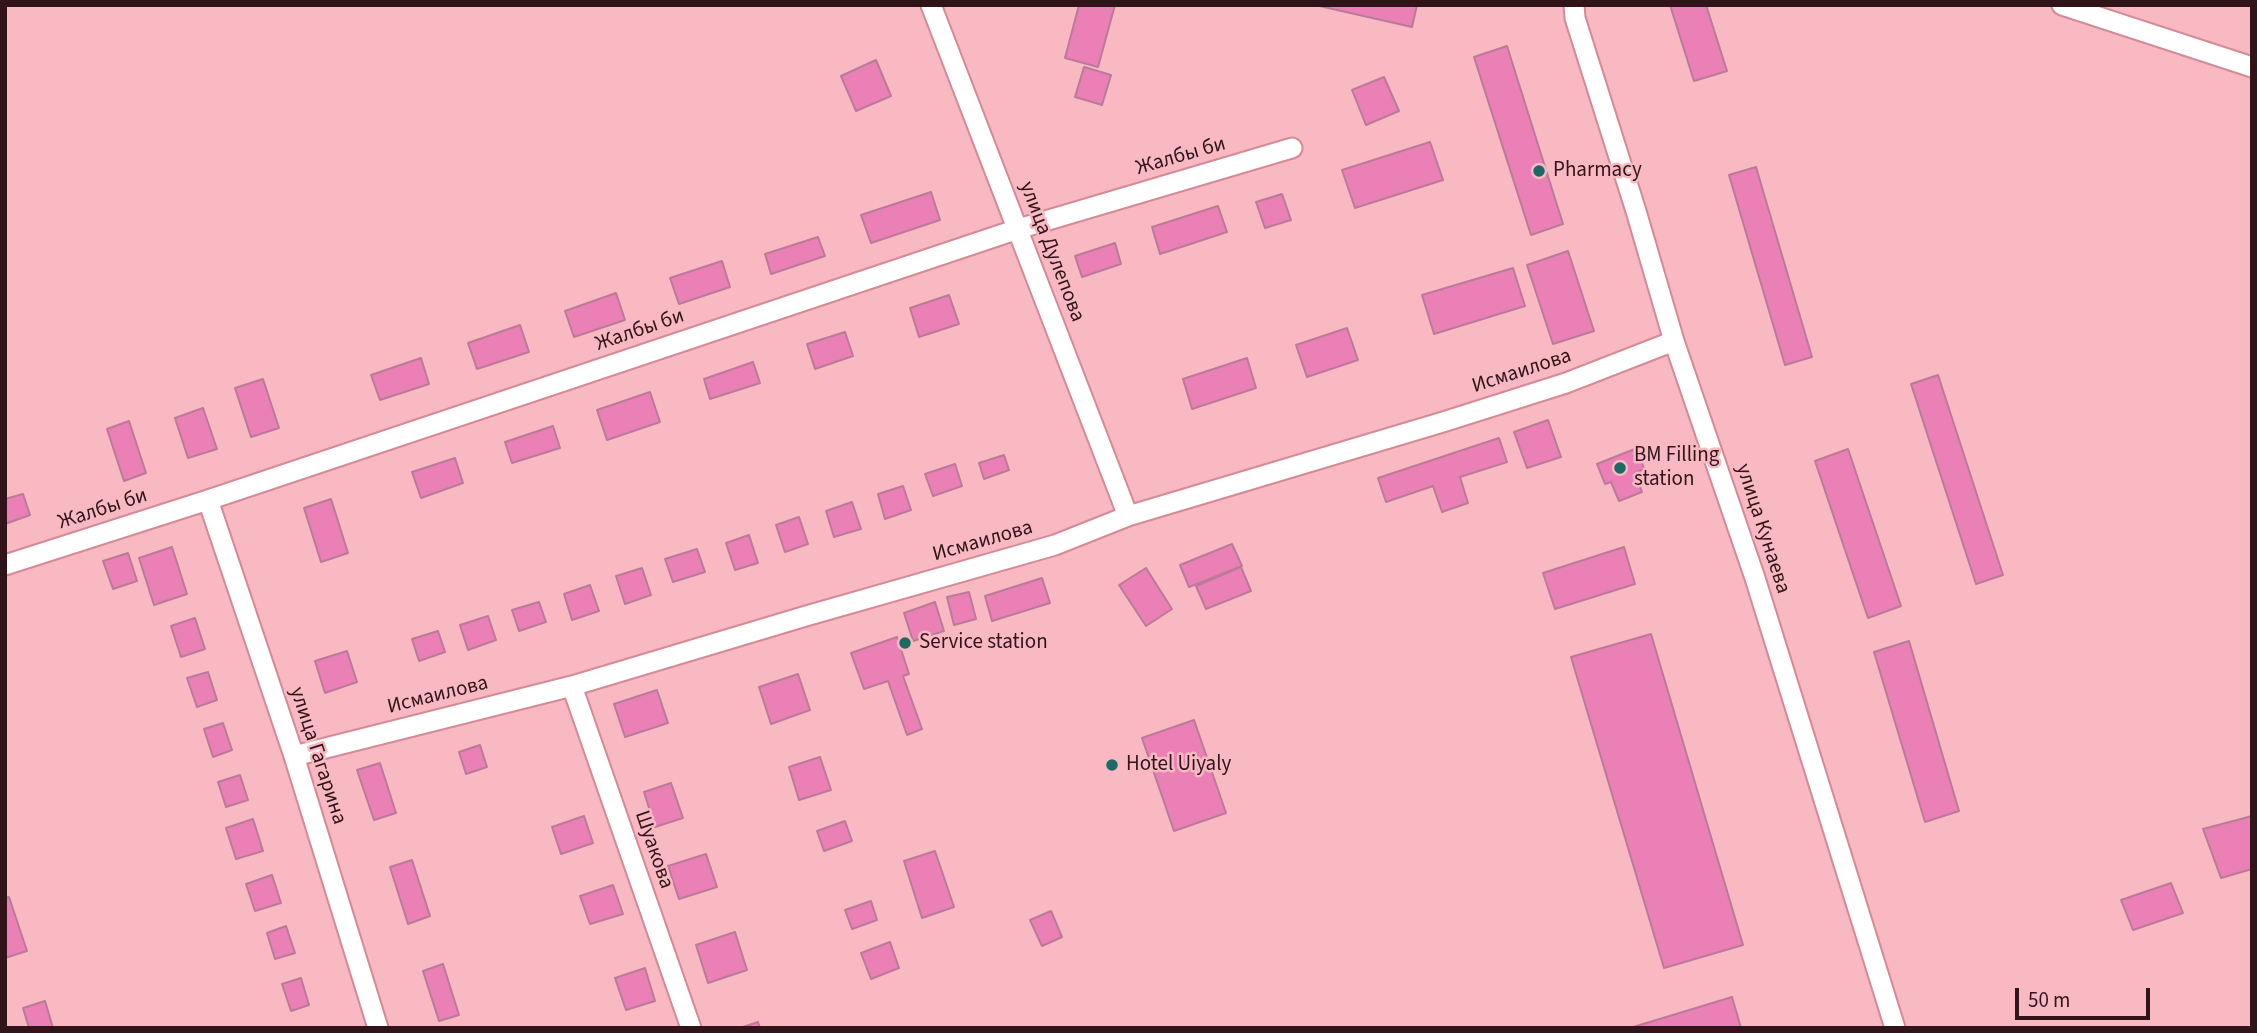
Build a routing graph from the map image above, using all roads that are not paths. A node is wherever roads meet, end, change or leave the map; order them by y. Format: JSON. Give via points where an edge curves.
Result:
{"nodes":[{"id":1,"x":931,"y":5,"type":"edge"},
{"id":2,"x":1574,"y":5,"type":"edge"},
{"id":3,"x":2062,"y":5,"type":"edge"},
{"id":4,"x":2252,"y":67,"type":"edge"},
{"id":5,"x":1292,"y":148,"type":"dead end"},
{"id":6,"x":1018,"y":229,"type":"junction"},
{"id":7,"x":1674,"y":341,"type":"junction"},
{"id":8,"x":208,"y":500,"type":"junction"},
{"id":9,"x":1128,"y":516,"type":"junction"},
{"id":10,"x":5,"y":565,"type":"edge"},
{"id":11,"x":572,"y":686,"type":"junction"},
{"id":12,"x":294,"y":755,"type":"junction"},
{"id":13,"x":378,"y":1028,"type":"edge"},
{"id":14,"x":691,"y":1028,"type":"edge"},
{"id":15,"x":1895,"y":1028,"type":"edge"}],
"edges":[{"from":1,"to":6,"type":"street","name":"улица Дулепова"},
{"from":2,"to":7,"type":"street","name":"улица Кунаева"},
{"from":3,"to":4,"type":"street"},
{"from":5,"to":6,"type":"street","name":"Жалбы би"},
{"from":6,"to":8,"type":"street","name":"Жалбы би"},
{"from":6,"to":9,"type":"street","name":"улица Дулепова"},
{"from":7,"to":9,"type":"street","name":"Исмаилова","via":[[1566,383]]},
{"from":7,"to":15,"type":"street","name":"улица Кунаева","via":[[1755,578]]},
{"from":8,"to":10,"type":"street","name":"Жалбы би"},
{"from":8,"to":12,"type":"street","name":"улица Гагарина"},
{"from":9,"to":11,"type":"street","name":"Исмаилова","via":[[1055,545]]},
{"from":11,"to":12,"type":"street","name":"Исмаилова"},
{"from":11,"to":14,"type":"street","name":"Шуакова"},
{"from":12,"to":13,"type":"street","name":"улица Гагарина"}]}
